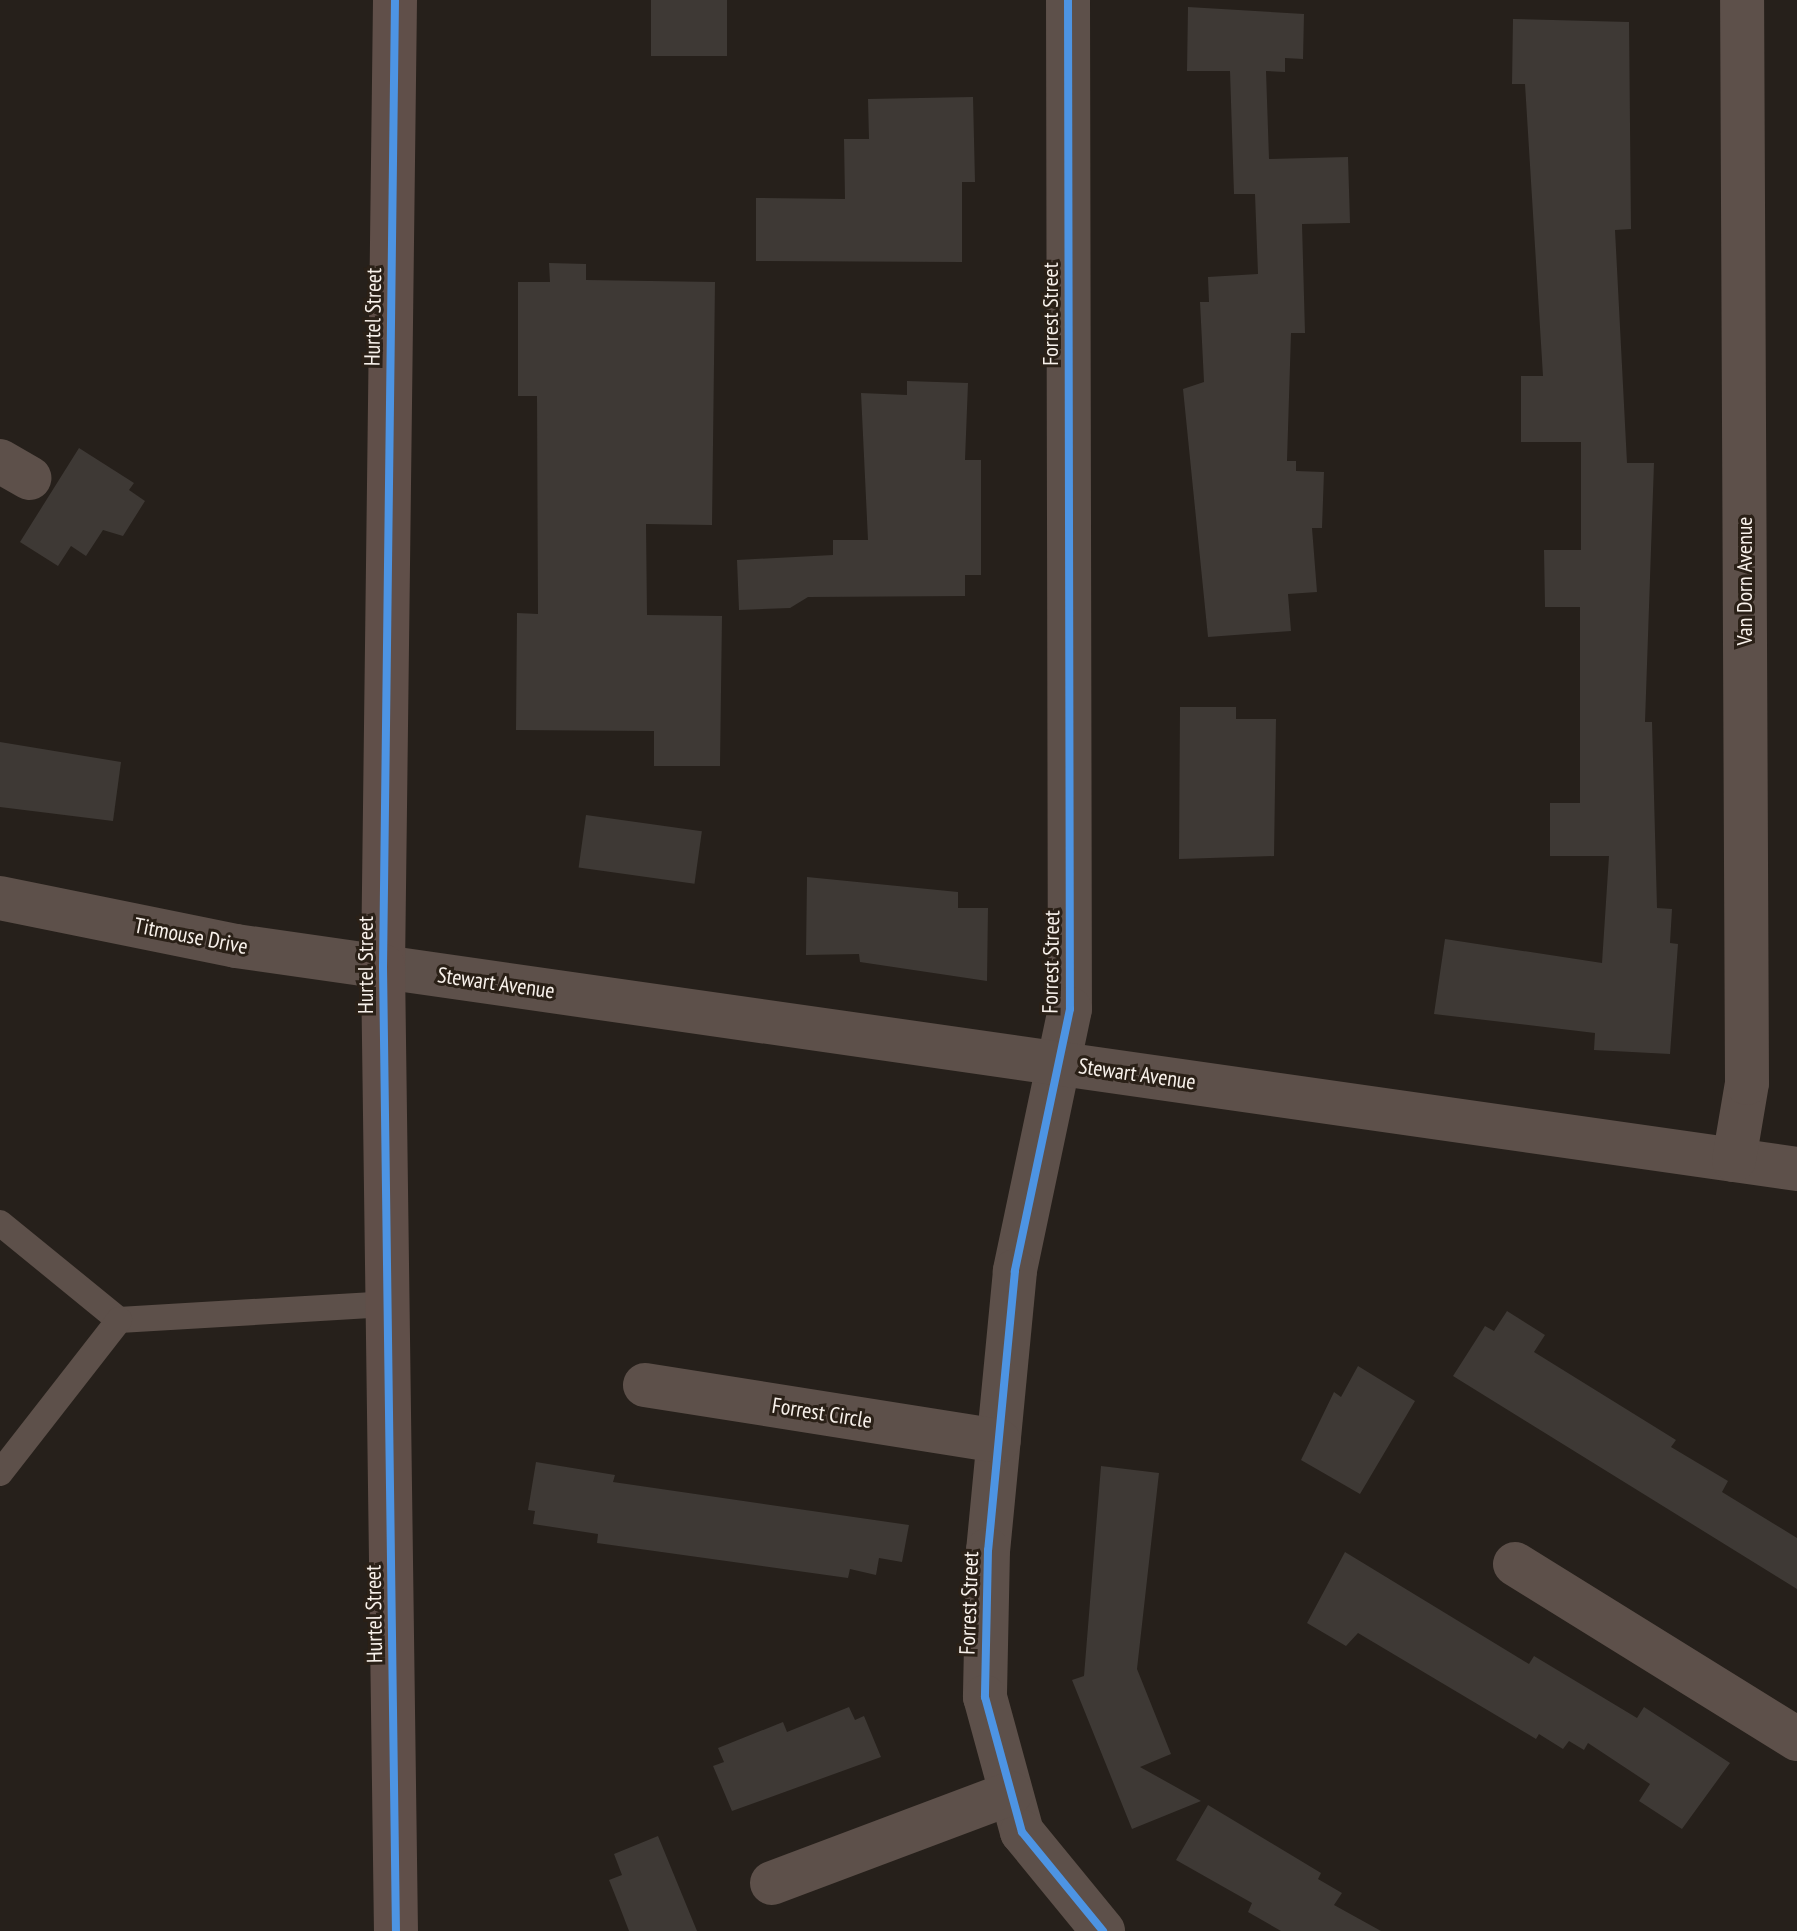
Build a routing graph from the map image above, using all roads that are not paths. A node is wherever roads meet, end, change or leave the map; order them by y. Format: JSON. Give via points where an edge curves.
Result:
{"nodes":[{"id":1,"x":395,"y":0,"type":"edge"},
{"id":2,"x":1068,"y":0,"type":"edge"},
{"id":3,"x":1742,"y":0,"type":"edge"},
{"id":4,"x":0,"y":898,"type":"edge"},
{"id":5,"x":383,"y":966,"type":"junction"},
{"id":6,"x":1060,"y":1063,"type":"junction"},
{"id":7,"x":1734,"y":1160,"type":"junction"},
{"id":8,"x":1797,"y":1169,"type":"edge"},
{"id":9,"x":0,"y":1223,"type":"edge"},
{"id":10,"x":387,"y":1304,"type":"junction"},
{"id":11,"x":119,"y":1320,"type":"junction"},
{"id":12,"x":645,"y":1385,"type":"dead end"},
{"id":13,"x":999,"y":1441,"type":"junction"},
{"id":14,"x":0,"y":1473,"type":"edge"},
{"id":15,"x":1515,"y":1564,"type":"dead end"},
{"id":16,"x":1797,"y":1739,"type":"edge"},
{"id":17,"x":1011,"y":1793,"type":"junction"},
{"id":18,"x":772,"y":1883,"type":"dead end"},
{"id":19,"x":396,"y":1931,"type":"edge"},
{"id":20,"x":1103,"y":1931,"type":"edge"}],
"edges":[{"from":1,"to":5,"type":"street","name":"Hurtel Street"},
{"from":2,"to":6,"type":"street","name":"Forrest Street","via":[[1070,1009]]},
{"from":3,"to":7,"type":"street","name":"Van Dorn Avenue","via":[[1747,1083]]},
{"from":4,"to":5,"type":"street","name":"Titmouse Drive"},
{"from":5,"to":6,"type":"street","name":"Stewart Avenue"},
{"from":5,"to":10,"type":"street","name":"Hurtel Street"},
{"from":6,"to":7,"type":"street","name":"Stewart Avenue"},
{"from":6,"to":13,"type":"street","name":"Forrest Street","via":[[1015,1271]]},
{"from":7,"to":8,"type":"street","name":"Stewart Avenue"},
{"from":9,"to":11,"type":"lane"},
{"from":10,"to":11,"type":"lane"},
{"from":10,"to":19,"type":"street","name":"Hurtel Street"},
{"from":11,"to":14,"type":"lane"},
{"from":12,"to":13,"type":"street","name":"Forrest Circle"},
{"from":13,"to":17,"type":"street","name":"Forrest Street","via":[[985,1697]]},
{"from":15,"to":16,"type":"street"},
{"from":17,"to":18,"type":"street"},
{"from":17,"to":20,"type":"street","name":"Forrest Street","via":[[1022,1832]]}]}
